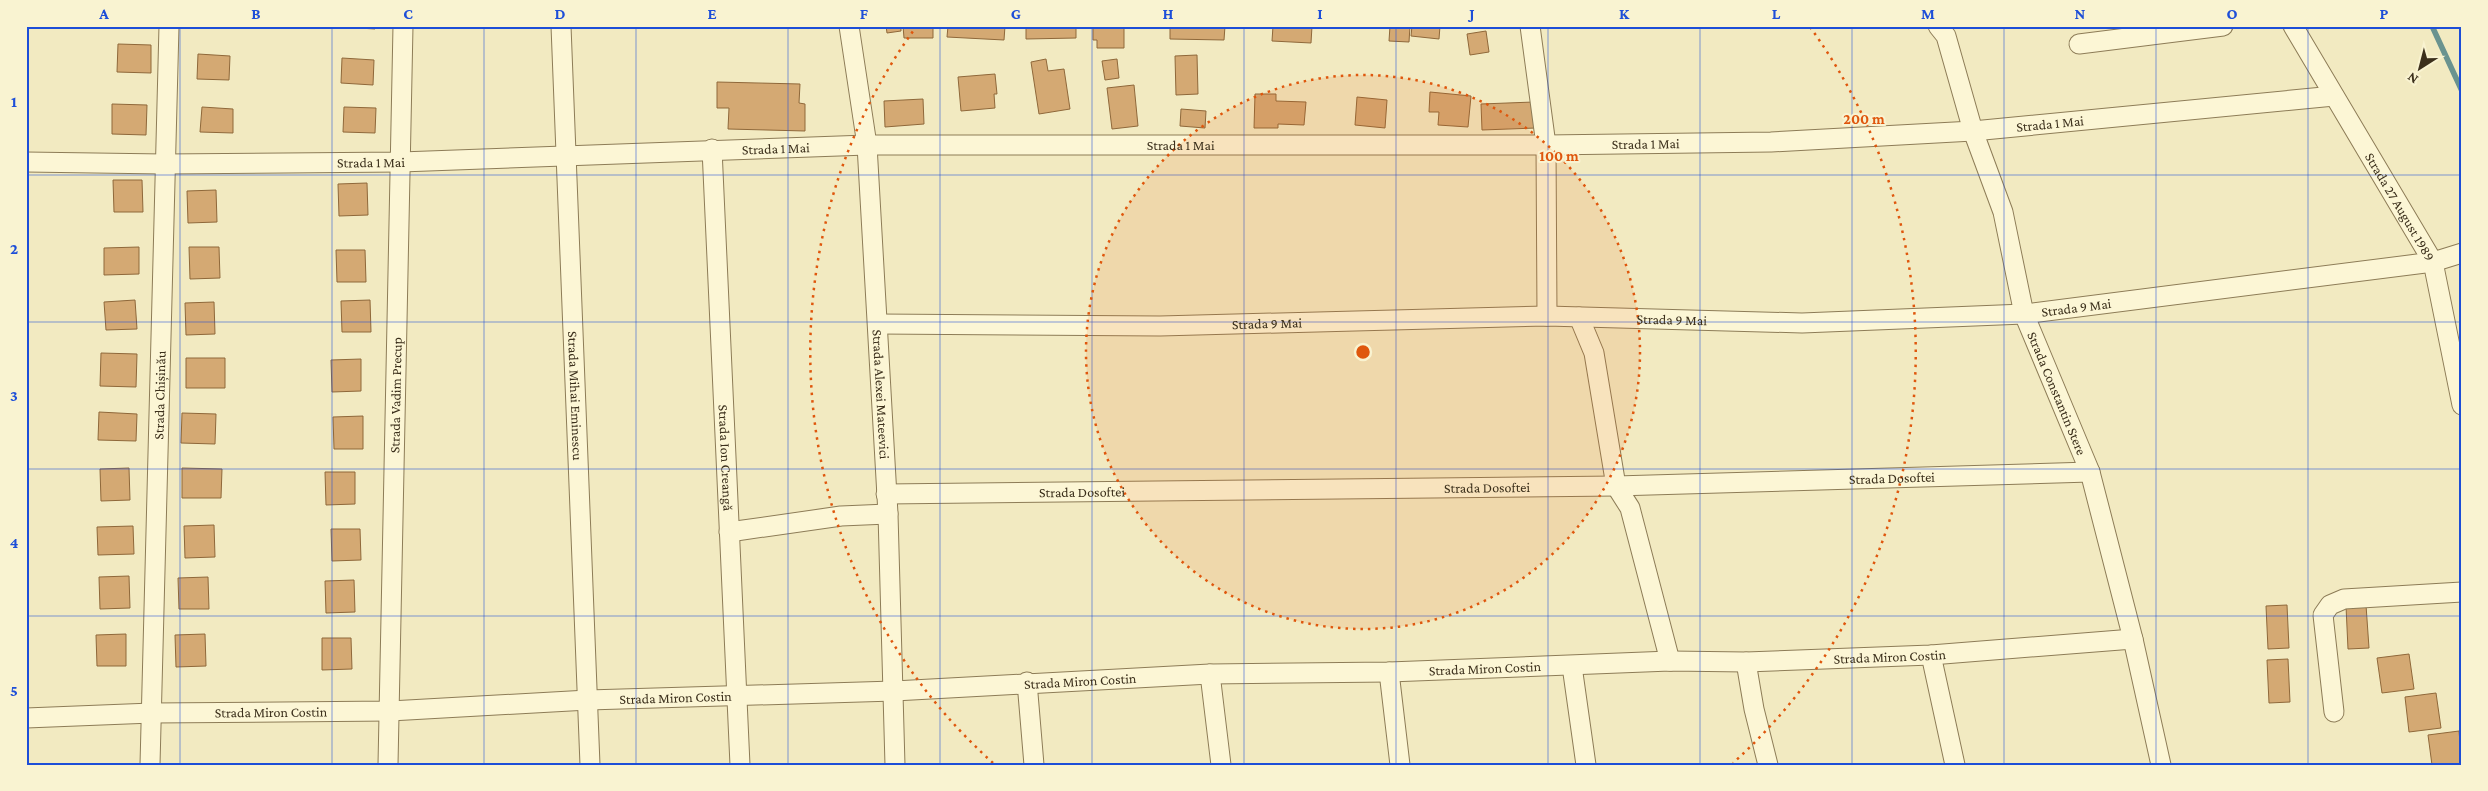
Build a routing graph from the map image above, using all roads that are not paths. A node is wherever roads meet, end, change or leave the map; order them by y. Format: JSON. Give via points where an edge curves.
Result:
{"nodes":[{"id":1,"x":169,"y":26,"type":"edge"},
{"id":2,"x":403,"y":26,"type":"edge"},
{"id":3,"x":561,"y":26,"type":"edge"},
{"id":4,"x":849,"y":26,"type":"edge"},
{"id":5,"x":1530,"y":26,"type":"edge"},
{"id":6,"x":1938,"y":26,"type":"edge"},
{"id":7,"x":2223,"y":26,"type":"edge"},
{"id":8,"x":2293,"y":26,"type":"edge"},
{"id":9,"x":2079,"y":44,"type":"dead end"},
{"id":10,"x":2334,"y":96,"type":"junction"},
{"id":11,"x":1974,"y":131,"type":"junction"},
{"id":12,"x":867,"y":145,"type":"junction"},
{"id":13,"x":1546,"y":145,"type":"junction"},
{"id":14,"x":712,"y":149,"type":"junction"},
{"id":15,"x":566,"y":157,"type":"junction"},
{"id":16,"x":26,"y":162,"type":"edge"},
{"id":17,"x":401,"y":162,"type":"junction"},
{"id":18,"x":164,"y":164,"type":"junction"},
{"id":19,"x":2462,"y":254,"type":"edge"},
{"id":20,"x":2433,"y":262,"type":"junction"},
{"id":21,"x":2024,"y":314,"type":"junction"},
{"id":22,"x":1547,"y":316,"type":"junction"},
{"id":23,"x":1579,"y":317,"type":"junction"},
{"id":24,"x":878,"y":324,"type":"junction"},
{"id":25,"x":2462,"y":405,"type":"edge"},
{"id":26,"x":2090,"y":472,"type":"junction"},
{"id":27,"x":1616,"y":486,"type":"junction"},
{"id":28,"x":886,"y":494,"type":"junction"},
{"id":29,"x":888,"y":514,"type":"junction"},
{"id":30,"x":729,"y":532,"type":"junction"},
{"id":31,"x":2462,"y":592,"type":"edge"},
{"id":32,"x":2133,"y":639,"type":"junction"},
{"id":33,"x":1931,"y":655,"type":"junction"},
{"id":34,"x":1670,"y":661,"type":"junction"},
{"id":35,"x":1746,"y":662,"type":"junction"},
{"id":36,"x":1572,"y":666,"type":"junction"},
{"id":37,"x":1389,"y":672,"type":"junction"},
{"id":38,"x":1210,"y":674,"type":"junction"},
{"id":39,"x":1027,"y":682,"type":"junction"},
{"id":40,"x":894,"y":691,"type":"junction"},
{"id":41,"x":738,"y":697,"type":"junction"},
{"id":42,"x":588,"y":700,"type":"junction"},
{"id":43,"x":390,"y":711,"type":"junction"},
{"id":44,"x":2334,"y":712,"type":"dead end"},
{"id":45,"x":152,"y":714,"type":"junction"},
{"id":46,"x":26,"y":718,"type":"edge"},
{"id":47,"x":150,"y":765,"type":"edge"},
{"id":48,"x":388,"y":765,"type":"edge"},
{"id":49,"x":590,"y":765,"type":"edge"},
{"id":50,"x":740,"y":765,"type":"edge"},
{"id":51,"x":895,"y":765,"type":"edge"},
{"id":52,"x":1034,"y":765,"type":"edge"},
{"id":53,"x":1221,"y":765,"type":"edge"},
{"id":54,"x":1400,"y":765,"type":"edge"},
{"id":55,"x":1586,"y":765,"type":"edge"},
{"id":56,"x":1768,"y":765,"type":"edge"},
{"id":57,"x":1955,"y":765,"type":"edge"},
{"id":58,"x":2160,"y":765,"type":"edge"}],
"edges":[{"from":1,"to":18,"type":"street","name":"Strada Chișinău"},
{"from":2,"to":17,"type":"street","name":"Strada Vadim Precup"},
{"from":3,"to":15,"type":"street","name":"Strada Mihai Eminescu"},
{"from":4,"to":12,"type":"street","name":"Strada Alexei Mateevici"},
{"from":5,"to":13,"type":"street"},
{"from":6,"to":11,"type":"street","name":"Strada Constantin Stere","via":[[1946,36]]},
{"from":7,"to":9,"type":"street"},
{"from":8,"to":10,"type":"street","name":"Strada 27 August 1989"},
{"from":10,"to":11,"type":"street","name":"Strada 1 Mai"},
{"from":10,"to":20,"type":"street","name":"Strada 27 August 1989"},
{"from":11,"to":13,"type":"street","name":"Strada 1 Mai","via":[[1771,142]]},
{"from":11,"to":21,"type":"street","name":"Strada Constantin Stere","via":[[2003,212]]},
{"from":12,"to":13,"type":"street","name":"Strada 1 Mai"},
{"from":12,"to":14,"type":"street","name":"Strada 1 Mai"},
{"from":12,"to":24,"type":"street","name":"Strada Alexei Mateevici"},
{"from":13,"to":22,"type":"street"},
{"from":14,"to":15,"type":"street","name":"Strada 1 Mai"},
{"from":14,"to":30,"type":"street","name":"Strada Ion Creangă"},
{"from":15,"to":17,"type":"street","name":"Strada 1 Mai"},
{"from":15,"to":42,"type":"street","name":"Strada Mihai Eminescu"},
{"from":16,"to":18,"type":"street","name":"Strada 1 Mai"},
{"from":17,"to":18,"type":"street","name":"Strada 1 Mai"},
{"from":17,"to":43,"type":"street","name":"Strada Vadim Precup"},
{"from":18,"to":45,"type":"street","name":"Strada Chișinău"},
{"from":19,"to":20,"type":"street","name":"Strada 9 Mai"},
{"from":20,"to":21,"type":"street","name":"Strada 9 Mai"},
{"from":20,"to":25,"type":"street","name":"Strada 27 August 1989"},
{"from":21,"to":23,"type":"street","name":"Strada 9 Mai","via":[[1802,323]]},
{"from":21,"to":26,"type":"street","name":"Strada Constantin Stere"},
{"from":22,"to":23,"type":"street","name":"Strada 9 Mai"},
{"from":22,"to":24,"type":"street","name":"Strada 9 Mai","via":[[1160,326]]},
{"from":23,"to":27,"type":"street","via":[[1594,353]]},
{"from":24,"to":28,"type":"street","name":"Strada Alexei Mateevici"},
{"from":26,"to":27,"type":"street","name":"Strada Dosoftei"},
{"from":26,"to":32,"type":"street","name":"Strada Constantin Stere"},
{"from":27,"to":28,"type":"street","name":"Strada Dosoftei"},
{"from":27,"to":34,"type":"street","via":[[1630,508]]},
{"from":28,"to":29,"type":"street","name":"Strada Alexei Mateevici"},
{"from":29,"to":30,"type":"street","via":[[841,516]]},
{"from":29,"to":40,"type":"street","name":"Strada Alexei Mateevici"},
{"from":30,"to":41,"type":"street","name":"Strada Ion Creangă"},
{"from":31,"to":44,"type":"street","via":[[2344,599],[2330,605],[2324,615]]},
{"from":32,"to":33,"type":"street","name":"Strada Miron Costin"},
{"from":32,"to":58,"type":"street","name":"Strada Constantin Stere"},
{"from":33,"to":35,"type":"street","name":"Strada Miron Costin"},
{"from":33,"to":57,"type":"street"},
{"from":34,"to":35,"type":"street","name":"Strada Miron Costin"},
{"from":34,"to":36,"type":"street","name":"Strada Miron Costin"},
{"from":35,"to":56,"type":"street"},
{"from":36,"to":37,"type":"street","name":"Strada Miron Costin"},
{"from":36,"to":55,"type":"street"},
{"from":37,"to":38,"type":"street","name":"Strada Miron Costin"},
{"from":37,"to":54,"type":"street"},
{"from":38,"to":39,"type":"street","name":"Strada Miron Costin"},
{"from":38,"to":53,"type":"street"},
{"from":39,"to":40,"type":"street","name":"Strada Miron Costin"},
{"from":39,"to":52,"type":"street"},
{"from":40,"to":41,"type":"street","name":"Strada Miron Costin"},
{"from":40,"to":51,"type":"street","name":"Strada Alexei Mateevici"},
{"from":41,"to":42,"type":"street","name":"Strada Miron Costin"},
{"from":41,"to":50,"type":"street","name":"Strada Ion Creangă"},
{"from":42,"to":43,"type":"street","name":"Strada Miron Costin"},
{"from":42,"to":49,"type":"street","name":"Strada Mihai Eminescu"},
{"from":43,"to":45,"type":"street","name":"Strada Miron Costin"},
{"from":43,"to":48,"type":"street","name":"Strada Vadim Precup"},
{"from":45,"to":46,"type":"street","name":"Strada Miron Costin"},
{"from":45,"to":47,"type":"street","name":"Strada Chișinău"}]}
